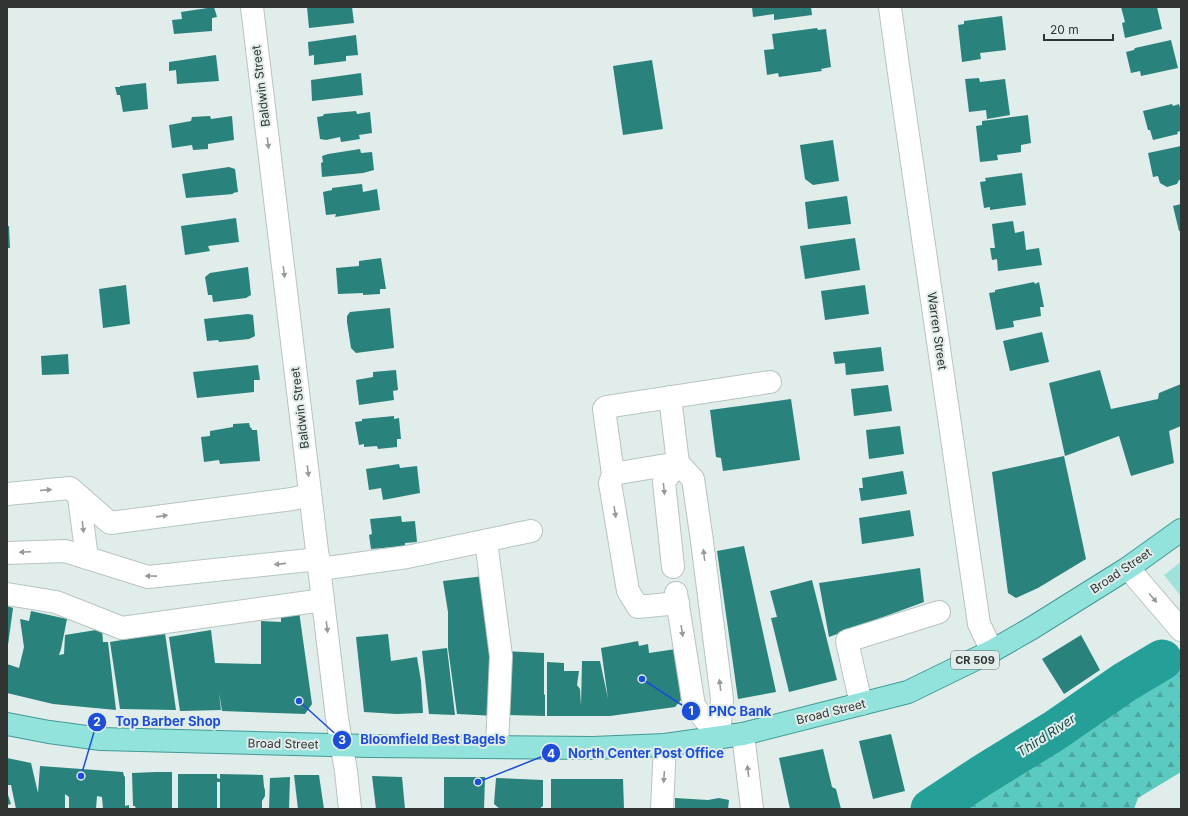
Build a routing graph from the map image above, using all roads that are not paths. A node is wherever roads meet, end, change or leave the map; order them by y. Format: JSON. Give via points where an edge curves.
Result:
{"nodes":[{"id":1,"x":252,"y":7,"type":"edge"},
{"id":2,"x":890,"y":7,"type":"edge"},
{"id":3,"x":770,"y":382,"type":"dead end"},
{"id":4,"x":670,"y":398,"type":"junction"},
{"id":5,"x":678,"y":463,"type":"junction"},
{"id":6,"x":613,"y":474,"type":"junction"},
{"id":7,"x":7,"y":494,"type":"edge"},
{"id":8,"x":310,"y":495,"type":"junction"},
{"id":9,"x":80,"y":497,"type":"junction"},
{"id":10,"x":1181,"y":530,"type":"edge"},
{"id":11,"x":531,"y":531,"type":"dead end"},
{"id":12,"x":486,"y":541,"type":"junction"},
{"id":13,"x":7,"y":553,"type":"edge"},
{"id":14,"x":87,"y":558,"type":"junction"},
{"id":15,"x":319,"y":564,"type":"junction"},
{"id":16,"x":673,"y":568,"type":"dead end"},
{"id":17,"x":1128,"y":568,"type":"junction"},
{"id":18,"x":7,"y":594,"type":"edge"},
{"id":19,"x":324,"y":600,"type":"junction"},
{"id":20,"x":939,"y":612,"type":"dead end"},
{"id":21,"x":1181,"y":630,"type":"edge"},
{"id":22,"x":992,"y":652,"type":"junction"},
{"id":23,"x":861,"y":704,"type":"junction"},
{"id":24,"x":7,"y":724,"type":"edge"},
{"id":25,"x":743,"y":734,"type":"junction"},
{"id":26,"x":719,"y":737,"type":"junction"},
{"id":27,"x":341,"y":745,"type":"junction"},
{"id":28,"x":665,"y":745,"type":"junction"},
{"id":29,"x":497,"y":747,"type":"junction"},
{"id":30,"x":350,"y":809,"type":"edge"},
{"id":31,"x":662,"y":809,"type":"edge"},
{"id":32,"x":752,"y":809,"type":"edge"}],
"edges":[{"from":1,"to":8,"type":"street","name":"Baldwin Street","one_way":true},
{"from":2,"to":22,"type":"street","name":"Warren Street","via":[[979,624]]},
{"from":3,"to":4,"type":"street"},
{"from":4,"to":5,"type":"street"},
{"from":4,"to":6,"type":"street","via":[[604,409]]},
{"from":5,"to":6,"type":"street"},
{"from":5,"to":16,"type":"street","one_way":true,"via":[[664,482]]},
{"from":26,"to":5,"type":"street","one_way":true,"via":[[722,699],[693,479]]},
{"from":6,"to":26,"type":"street","one_way":true,"via":[[610,483],[628,591],[638,607],[677,598],[694,706]]},
{"from":7,"to":9,"type":"street","one_way":true,"via":[[70,488]]},
{"from":9,"to":8,"type":"street","one_way":true,"via":[[110,523]]},
{"from":8,"to":15,"type":"street","name":"Baldwin Street"},
{"from":9,"to":14,"type":"street","one_way":true},
{"from":10,"to":17,"type":"main road","name":"Broad Street","number":"CR 509"},
{"from":11,"to":12,"type":"street"},
{"from":12,"to":15,"type":"street","via":[[407,557]]},
{"from":12,"to":29,"type":"street","via":[[501,656]]},
{"from":14,"to":13,"type":"street","one_way":true,"via":[[65,551]]},
{"from":15,"to":14,"type":"street","one_way":true,"via":[[148,577]]},
{"from":15,"to":19,"type":"street","name":"Baldwin Street"},
{"from":17,"to":21,"type":"street","one_way":true},
{"from":17,"to":22,"type":"main road","name":"Broad Street","number":"CR 509"},
{"from":18,"to":19,"type":"street","via":[[56,602],[122,628]]},
{"from":19,"to":27,"type":"street","name":"Baldwin Street","one_way":true},
{"from":20,"to":23,"type":"street","via":[[847,641]]},
{"from":22,"to":23,"type":"main road","name":"Broad Street","number":"CR 509","via":[[908,692]]},
{"from":23,"to":25,"type":"main road","name":"Broad Street","number":"CR 509"},
{"from":24,"to":27,"type":"main road","name":"Broad Street","number":"CR 509","via":[[101,739]]},
{"from":25,"to":26,"type":"main road","name":"Broad Street","number":"CR 509"},
{"from":32,"to":25,"type":"street","one_way":true},
{"from":26,"to":28,"type":"main road","name":"Broad Street","number":"CR 509"},
{"from":27,"to":29,"type":"main road","name":"Broad Street","number":"CR 509"},
{"from":27,"to":30,"type":"street","name":"Baldwin Street"},
{"from":28,"to":29,"type":"main road","name":"Broad Street","number":"CR 509","via":[[593,748]]},
{"from":28,"to":31,"type":"street","one_way":true}]}
